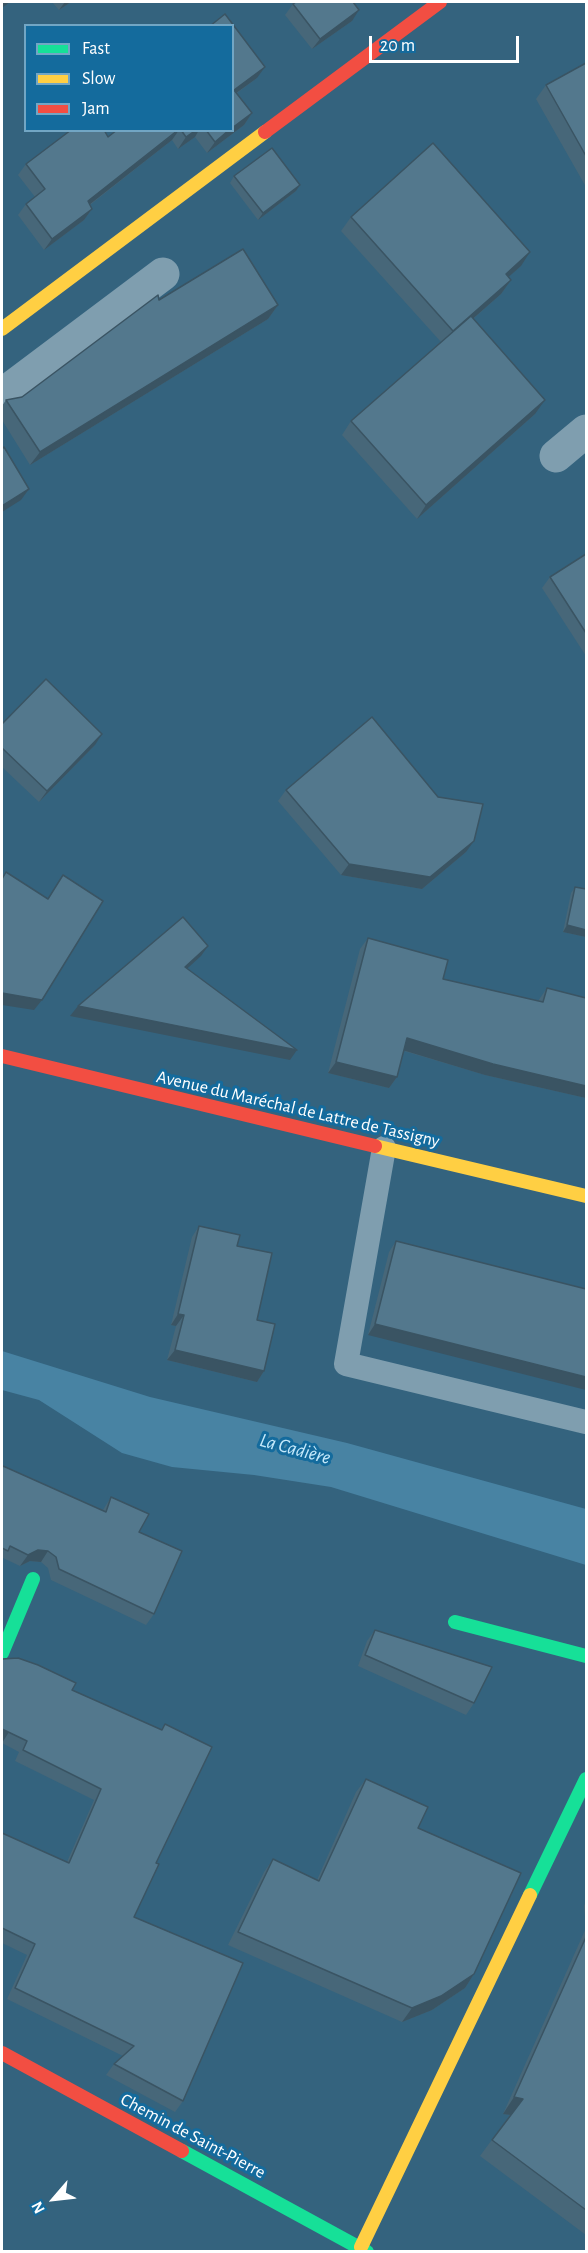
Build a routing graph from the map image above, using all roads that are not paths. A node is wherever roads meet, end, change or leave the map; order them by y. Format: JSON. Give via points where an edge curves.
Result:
{"nodes":[{"id":1,"x":440,"y":2,"type":"edge"},
{"id":2,"x":163,"y":274,"type":"dead end"},
{"id":3,"x":2,"y":328,"type":"edge"},
{"id":4,"x":2,"y":395,"type":"edge"},
{"id":5,"x":586,"y":431,"type":"edge"},
{"id":6,"x":556,"y":456,"type":"dead end"},
{"id":7,"x":2,"y":1056,"type":"edge"},
{"id":8,"x":384,"y":1148,"type":"junction"},
{"id":9,"x":586,"y":1196,"type":"edge"},
{"id":10,"x":586,"y":1422,"type":"edge"},
{"id":11,"x":33,"y":1579,"type":"dead end"},
{"id":12,"x":455,"y":1622,"type":"dead end"},
{"id":13,"x":2,"y":1653,"type":"edge"},
{"id":14,"x":586,"y":1656,"type":"edge"},
{"id":15,"x":586,"y":1779,"type":"edge"},
{"id":16,"x":2,"y":2053,"type":"edge"},
{"id":17,"x":364,"y":2249,"type":"edge"}],
"edges":[{"from":1,"to":3,"type":"street"},
{"from":2,"to":4,"type":"street"},
{"from":5,"to":6,"type":"street"},
{"from":7,"to":8,"type":"street","name":"Avenue du Maréchal de Lattre de Tassigny"},
{"from":8,"to":9,"type":"street","name":"Avenue du Maréchal de Lattre de Tassigny"},
{"from":8,"to":10,"type":"lane","via":[[346,1364]]},
{"from":11,"to":13,"type":"street"},
{"from":12,"to":14,"type":"street"},
{"from":15,"to":17,"type":"street"},
{"from":16,"to":17,"type":"street","name":"Chemin de Saint-Pierre"}]}
